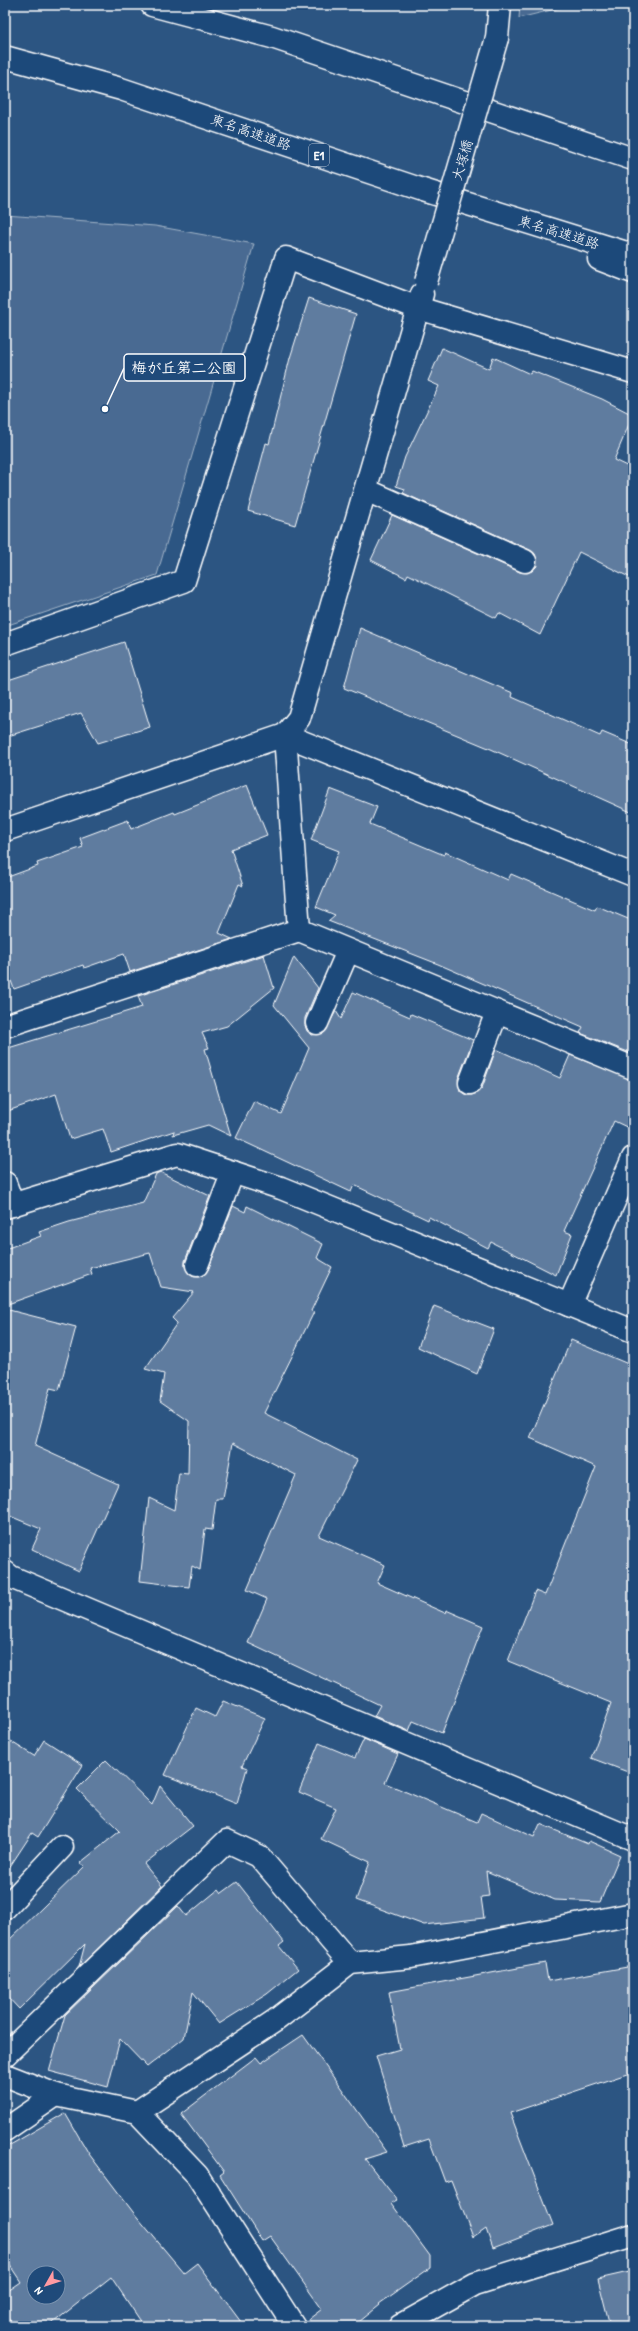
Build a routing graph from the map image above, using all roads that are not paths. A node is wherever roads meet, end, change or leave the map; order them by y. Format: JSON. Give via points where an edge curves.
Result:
{"nodes":[{"id":1,"x":152,"y":5,"type":"edge"},
{"id":2,"x":181,"y":5,"type":"edge"},
{"id":3,"x":500,"y":5,"type":"edge"},
{"id":4,"x":272,"y":37,"type":"junction"},
{"id":5,"x":5,"y":58,"type":"edge"},
{"id":6,"x":633,"y":159,"type":"edge"},
{"id":7,"x":423,"y":190,"type":"junction"},
{"id":8,"x":633,"y":255,"type":"edge"},
{"id":9,"x":633,"y":272,"type":"edge"},
{"id":10,"x":418,"y":308,"type":"junction"},
{"id":11,"x":633,"y":372,"type":"edge"},
{"id":12,"x":366,"y":490,"type":"junction"},
{"id":13,"x":525,"y":561,"type":"dead end"},
{"id":14,"x":5,"y":644,"type":"edge"},
{"id":15,"x":284,"y":735,"type":"junction"},
{"id":16,"x":5,"y":830,"type":"edge"},
{"id":17,"x":633,"y":875,"type":"edge"},
{"id":18,"x":299,"y":930,"type":"junction"},
{"id":19,"x":348,"y":951,"type":"junction"},
{"id":20,"x":498,"y":1012,"type":"junction"},
{"id":21,"x":317,"y":1023,"type":"dead end"},
{"id":22,"x":5,"y":1026,"type":"edge"},
{"id":23,"x":633,"y":1068,"type":"edge"},
{"id":24,"x":470,"y":1083,"type":"dead end"},
{"id":25,"x":633,"y":1158,"type":"edge"},
{"id":26,"x":233,"y":1172,"type":"junction"},
{"id":27,"x":5,"y":1183,"type":"edge"},
{"id":28,"x":9,"y":1206,"type":"edge"},
{"id":29,"x":197,"y":1265,"type":"dead end"},
{"id":30,"x":569,"y":1305,"type":"junction"},
{"id":31,"x":633,"y":1331,"type":"edge"},
{"id":32,"x":5,"y":1572,"type":"edge"},
{"id":33,"x":633,"y":1839,"type":"edge"},
{"id":34,"x":62,"y":1847,"type":"dead end"},
{"id":35,"x":5,"y":1908,"type":"edge"},
{"id":36,"x":633,"y":1914,"type":"edge"},
{"id":37,"x":350,"y":1963,"type":"junction"},
{"id":38,"x":5,"y":2055,"type":"edge"},
{"id":39,"x":5,"y":2075,"type":"edge"},
{"id":40,"x":56,"y":2095,"type":"junction"},
{"id":41,"x":137,"y":2112,"type":"junction"},
{"id":42,"x":5,"y":2130,"type":"edge"},
{"id":43,"x":633,"y":2235,"type":"edge"},
{"id":44,"x":294,"y":2326,"type":"edge"},
{"id":45,"x":400,"y":2326,"type":"edge"}],
"edges":[{"from":1,"to":4,"type":"main road"},
{"from":2,"to":4,"type":"main road"},
{"from":3,"to":10,"type":"main road","name":"大塚橋","bridge":true,"via":[[497,38]]},
{"from":4,"to":6,"type":"main road"},
{"from":5,"to":7,"type":"main road","name":"東名高速道路","number":"E1","via":[[122,89]]},
{"from":7,"to":8,"type":"main road","name":"東名高速道路","number":"E1"},
{"from":7,"to":9,"type":"main road"},
{"from":10,"to":11,"type":"main road"},
{"from":10,"to":12,"type":"main road","name":"大塚橋"},
{"from":10,"to":14,"type":"main road","via":[[286,258],[184,581]]},
{"from":12,"to":13,"type":"main road"},
{"from":12,"to":15,"type":"main road","name":"大塚橋","via":[[299,718]]},
{"from":15,"to":16,"type":"main road"},
{"from":15,"to":17,"type":"main road"},
{"from":15,"to":18,"type":"main road"},
{"from":18,"to":19,"type":"main road"},
{"from":18,"to":22,"type":"main road"},
{"from":19,"to":20,"type":"main road"},
{"from":19,"to":21,"type":"main road"},
{"from":20,"to":23,"type":"main road"},
{"from":20,"to":24,"type":"main road"},
{"from":25,"to":30,"type":"main road"},
{"from":26,"to":28,"type":"main road","via":[[177,1154]]},
{"from":26,"to":29,"type":"main road"},
{"from":26,"to":30,"type":"main road","via":[[281,1188]]},
{"from":27,"to":28,"type":"main road"},
{"from":30,"to":31,"type":"main road"},
{"from":32,"to":33,"type":"main road","via":[[25,1583]]},
{"from":34,"to":35,"type":"main road"},
{"from":36,"to":37,"type":"main road","via":[[411,1957]]},
{"from":37,"to":38,"type":"main road","via":[[259,1856],[227,1841]]},
{"from":37,"to":41,"type":"main road","via":[[276,2020]]},
{"from":39,"to":40,"type":"main road"},
{"from":40,"to":41,"type":"main road"},
{"from":40,"to":42,"type":"main road"},
{"from":41,"to":44,"type":"main road","via":[[197,2175]]},
{"from":43,"to":45,"type":"main road","via":[[475,2284]]}]}
